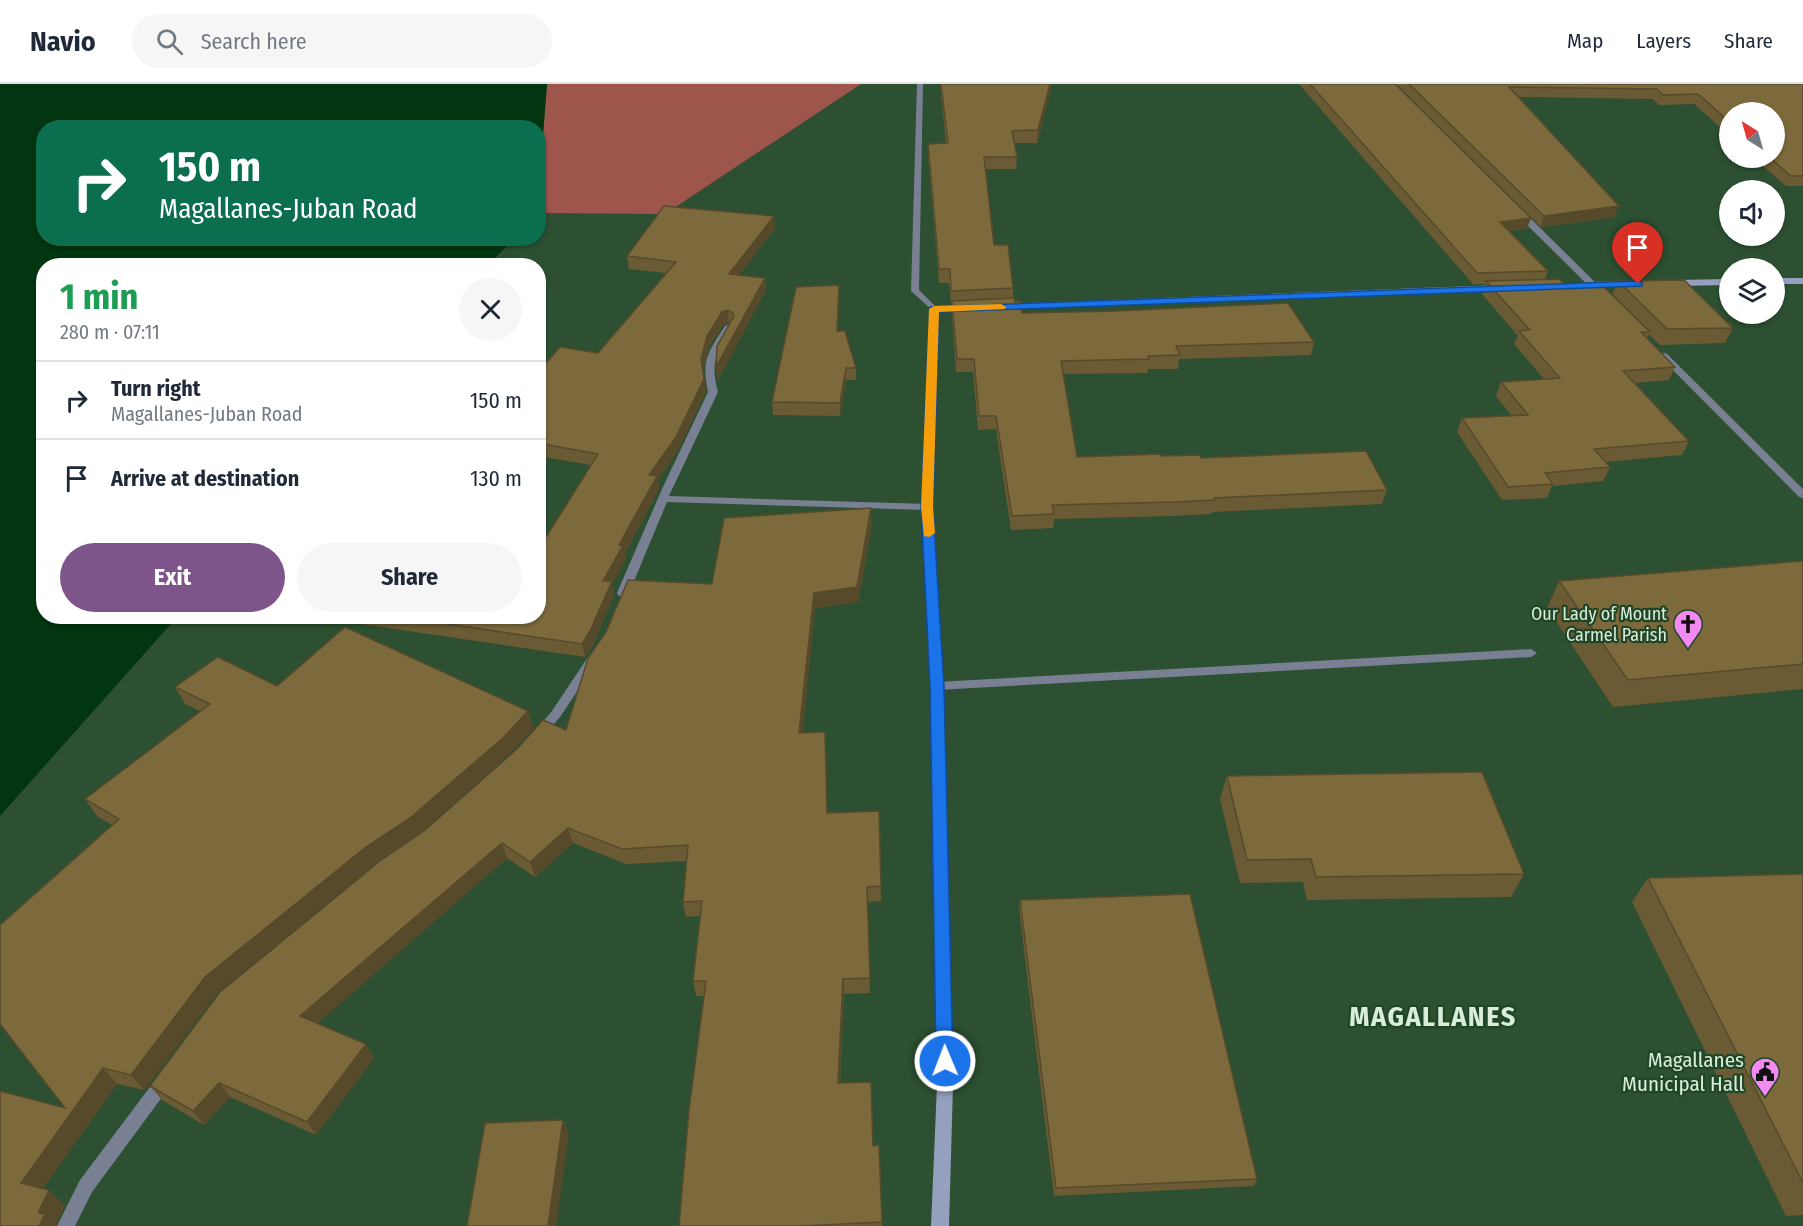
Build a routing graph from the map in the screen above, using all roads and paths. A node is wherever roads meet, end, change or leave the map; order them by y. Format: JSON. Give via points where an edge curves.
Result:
{"nodes":[{"id":1,"x":920,"y":84,"type":"edge"},
{"id":2,"x":1508,"y":201,"type":"edge"},
{"id":3,"x":1803,"y":280,"type":"edge"},
{"id":4,"x":1785,"y":281,"type":"edge"},
{"id":5,"x":1719,"y":282,"type":"edge"},
{"id":6,"x":1638,"y":284,"type":"edge"},
{"id":7,"x":1661,"y":284,"type":"edge"},
{"id":8,"x":1581,"y":285,"type":"edge"},
{"id":9,"x":1593,"y":285,"type":"junction"},
{"id":10,"x":1509,"y":288,"type":"edge"},
{"id":11,"x":1609,"y":302,"type":"edge"},
{"id":12,"x":994,"y":307,"type":"edge"},
{"id":13,"x":982,"y":308,"type":"edge"},
{"id":14,"x":934,"y":309,"type":"junction"},
{"id":15,"x":728,"y":328,"type":"edge"},
{"id":16,"x":1660,"y":352,"type":"edge"},
{"id":17,"x":1803,"y":495,"type":"edge"},
{"id":18,"x":663,"y":499,"type":"junction"},
{"id":19,"x":927,"y":507,"type":"junction"},
{"id":20,"x":619,"y":604,"type":"edge"},
{"id":21,"x":601,"y":647,"type":"edge"},
{"id":22,"x":1531,"y":653,"type":"dead end"},
{"id":23,"x":937,"y":686,"type":"junction"},
{"id":24,"x":529,"y":745,"type":"edge"},
{"id":25,"x":175,"y":1065,"type":"edge"},
{"id":26,"x":66,"y":1226,"type":"edge"},
{"id":27,"x":940,"y":1226,"type":"edge"}],
"edges":[{"from":1,"to":14,"type":"street","via":[[915,291]]},
{"from":2,"to":9,"type":"street"},
{"from":3,"to":4,"type":"main road"},
{"from":5,"to":7,"type":"main road"},
{"from":6,"to":9,"type":"main road"},
{"from":8,"to":9,"type":"main road"},
{"from":9,"to":11,"type":"street"},
{"from":10,"to":12,"type":"main road"},
{"from":13,"to":14,"type":"main road"},
{"from":14,"to":19,"type":"main road"},
{"from":15,"to":18,"type":"street","via":[[711,355],[709,375],[713,392]]},
{"from":16,"to":17,"type":"street"},
{"from":18,"to":19,"type":"street"},
{"from":18,"to":20,"type":"street"},
{"from":19,"to":23,"type":"main road"},
{"from":21,"to":24,"type":"street","via":[[556,714]]},
{"from":22,"to":23,"type":"street"},
{"from":23,"to":27,"type":"main road","via":[[945,1085]]},
{"from":25,"to":26,"type":"street","via":[[86,1186]]}]}
